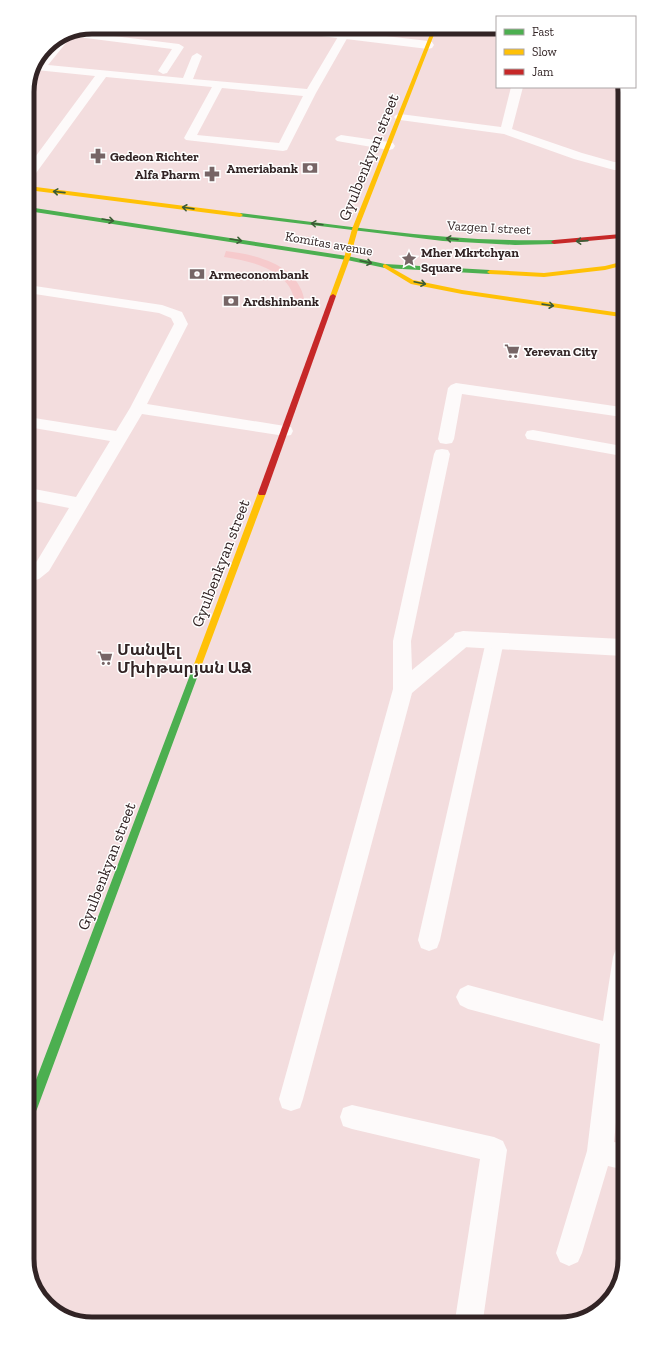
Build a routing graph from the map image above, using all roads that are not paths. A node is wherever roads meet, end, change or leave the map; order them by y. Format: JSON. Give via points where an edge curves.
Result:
{"nodes":[{"id":1,"x":336,"y":34,"type":"edge"},
{"id":2,"x":432,"y":34,"type":"edge"},
{"id":3,"x":82,"y":35,"type":"edge"},
{"id":4,"x":344,"y":35,"type":"junction"},
{"id":5,"x":59,"y":45,"type":"edge"},
{"id":6,"x":428,"y":45,"type":"junction"},
{"id":7,"x":198,"y":56,"type":"dead end"},
{"id":8,"x":41,"y":64,"type":"edge"},
{"id":9,"x":39,"y":67,"type":"edge"},
{"id":10,"x":162,"y":71,"type":"dead end"},
{"id":11,"x":103,"y":73,"type":"junction"},
{"id":12,"x":187,"y":81,"type":"junction"},
{"id":13,"x":219,"y":84,"type":"junction"},
{"id":14,"x":518,"y":88,"type":"edge"},
{"id":15,"x":310,"y":93,"type":"junction"},
{"id":16,"x":400,"y":117,"type":"junction"},
{"id":17,"x":506,"y":131,"type":"junction"},
{"id":18,"x":341,"y":139,"type":"dead end"},
{"id":19,"x":389,"y":146,"type":"junction"},
{"id":20,"x":618,"y":166,"type":"edge"},
{"id":21,"x":34,"y":168,"type":"edge"},
{"id":22,"x":34,"y":189,"type":"edge"},
{"id":23,"x":34,"y":210,"type":"edge"},
{"id":24,"x":355,"y":229,"type":"junction"},
{"id":25,"x":618,"y":236,"type":"edge"},
{"id":26,"x":347,"y":258,"type":"junction"},
{"id":27,"x":618,"y":265,"type":"edge"},
{"id":28,"x":385,"y":266,"type":"junction"},
{"id":29,"x":34,"y":290,"type":"edge"},
{"id":30,"x":618,"y":315,"type":"edge"},
{"id":31,"x":138,"y":408,"type":"junction"},
{"id":32,"x":618,"y":411,"type":"edge"},
{"id":33,"x":34,"y":423,"type":"edge"},
{"id":34,"x":285,"y":431,"type":"junction"},
{"id":35,"x":533,"y":435,"type":"dead end"},
{"id":36,"x":120,"y":437,"type":"junction"},
{"id":37,"x":618,"y":450,"type":"edge"},
{"id":38,"x":34,"y":495,"type":"edge"},
{"id":39,"x":80,"y":504,"type":"junction"},
{"id":40,"x":34,"y":572,"type":"edge"},
{"id":41,"x":463,"y":639,"type":"joint"},
{"id":42,"x":495,"y":641,"type":"junction"},
{"id":43,"x":618,"y":648,"type":"edge"},
{"id":44,"x":403,"y":689,"type":"junction"},
{"id":45,"x":429,"y":940,"type":"dead end"},
{"id":46,"x":468,"y":997,"type":"dead end"},
{"id":47,"x":618,"y":1000,"type":"edge"},
{"id":48,"x":613,"y":1036,"type":"junction"},
{"id":49,"x":291,"y":1100,"type":"dead end"},
{"id":50,"x":34,"y":1101,"type":"edge"},
{"id":51,"x":352,"y":1117,"type":"dead end"},
{"id":52,"x":600,"y":1151,"type":"junction"},
{"id":53,"x":618,"y":1155,"type":"edge"},
{"id":54,"x":570,"y":1253,"type":"dead end"},
{"id":55,"x":469,"y":1317,"type":"edge"}],
"edges":[{"from":1,"to":4,"type":"street"},
{"from":2,"to":6,"type":"street","name":"Gyulbenkyan street"},
{"from":3,"to":10,"type":"lane","via":[[179,47]]},
{"from":4,"to":6,"type":"street"},
{"from":4,"to":15,"type":"lane"},
{"from":5,"to":8,"type":"lane"},
{"from":6,"to":16,"type":"street","name":"Gyulbenkyan street"},
{"from":7,"to":12,"type":"lane"},
{"from":9,"to":11,"type":"lane"},
{"from":11,"to":12,"type":"lane"},
{"from":11,"to":21,"type":"lane"},
{"from":12,"to":13,"type":"lane"},
{"from":13,"to":15,"type":"lane"},
{"from":13,"to":15,"type":"lane","via":[[190,138],[283,147],[293,134]]},
{"from":14,"to":17,"type":"lane"},
{"from":16,"to":17,"type":"lane"},
{"from":16,"to":19,"type":"street","name":"Gyulbenkyan street"},
{"from":17,"to":20,"type":"lane","via":[[578,156]]},
{"from":18,"to":19,"type":"lane"},
{"from":19,"to":24,"type":"street","name":"Gyulbenkyan street"},
{"from":24,"to":22,"type":"street","name":"Komitas avenue","one_way":true},
{"from":23,"to":26,"type":"street","name":"Komitas avenue","one_way":true},
{"from":25,"to":24,"type":"street","name":"Vazgen I street","one_way":true,"via":[[528,243]]},
{"from":24,"to":26,"type":"street","name":"Gyulbenkyan street"},
{"from":26,"to":28,"type":"street","name":"Komitas avenue","one_way":true},
{"from":26,"to":34,"type":"street","name":"Gyulbenkyan street"},
{"from":27,"to":28,"type":"street","via":[[544,274],[501,274]]},
{"from":28,"to":30,"type":"street","name":"Komitas avenue","one_way":true,"via":[[411,282]]},
{"from":29,"to":31,"type":"lane","via":[[162,309],[177,315],[181,324]]},
{"from":31,"to":34,"type":"lane"},
{"from":31,"to":36,"type":"lane"},
{"from":32,"to":44,"type":"lane","via":[[456,388],[402,641]]},
{"from":33,"to":36,"type":"lane"},
{"from":34,"to":50,"type":"street","name":"Gyulbenkyan street"},
{"from":35,"to":37,"type":"lane"},
{"from":36,"to":39,"type":"lane"},
{"from":38,"to":39,"type":"lane"},
{"from":39,"to":40,"type":"lane","via":[[42,566]]},
{"from":41,"to":42,"type":"street"},
{"from":41,"to":44,"type":"lane"},
{"from":42,"to":43,"type":"street"},
{"from":42,"to":45,"type":"lane"},
{"from":44,"to":49,"type":"lane"},
{"from":46,"to":48,"type":"lane"},
{"from":47,"to":48,"type":"lane"},
{"from":48,"to":52,"type":"lane"},
{"from":51,"to":55,"type":"lane","via":[[494,1150]]},
{"from":52,"to":53,"type":"lane"},
{"from":52,"to":54,"type":"lane"}]}
